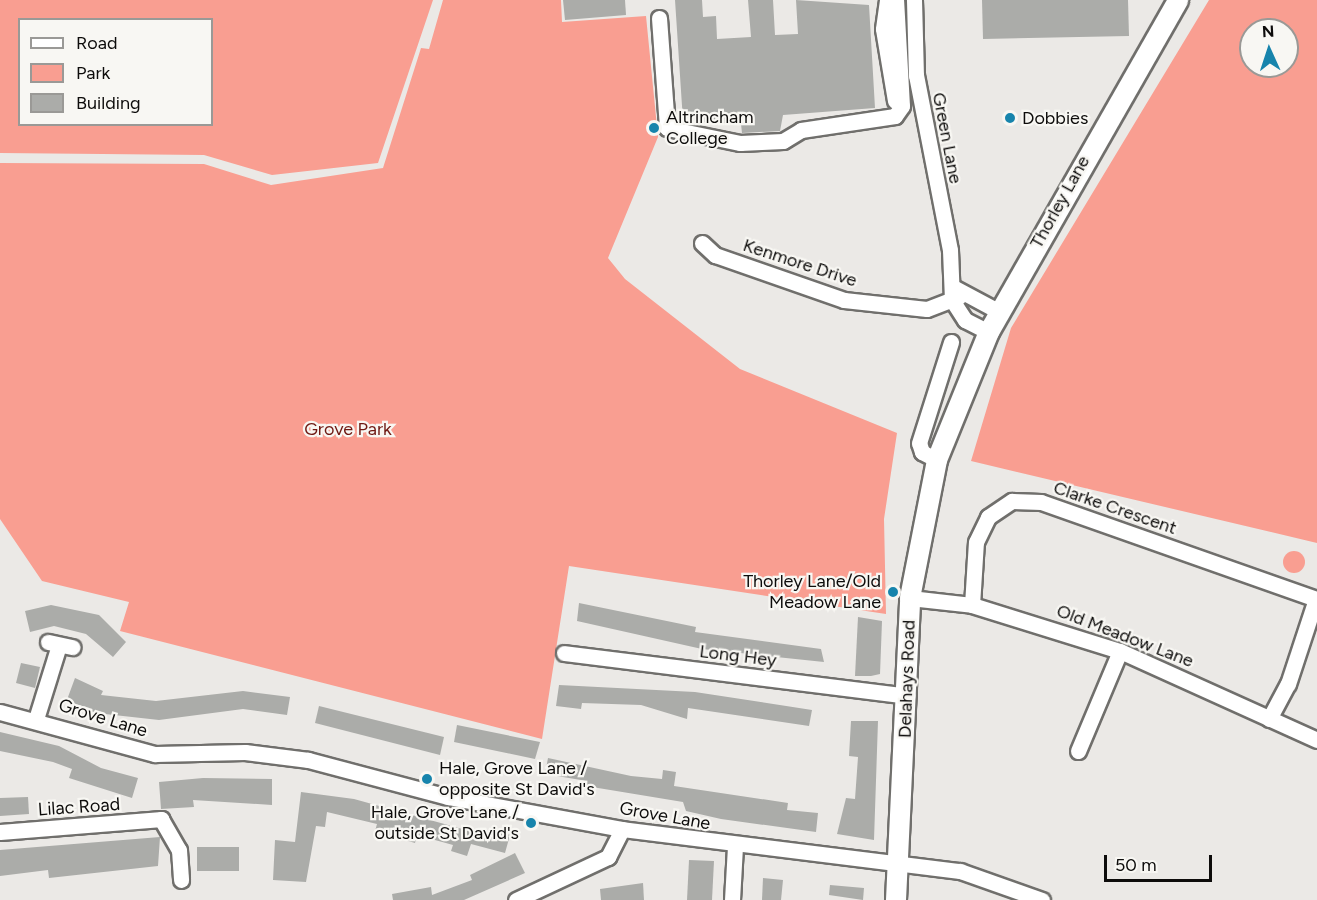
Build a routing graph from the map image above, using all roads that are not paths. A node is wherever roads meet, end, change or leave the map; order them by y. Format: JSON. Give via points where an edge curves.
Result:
{"nodes":[{"id":1,"x":887,"y":0,"type":"edge"},
{"id":2,"x":896,"y":0,"type":"edge"},
{"id":3,"x":914,"y":0,"type":"edge"},
{"id":4,"x":1178,"y":0,"type":"edge"},
{"id":5,"x":659,"y":18,"type":"dead end"},
{"id":6,"x":920,"y":105,"type":"junction"},
{"id":7,"x":902,"y":106,"type":"junction"},
{"id":8,"x":702,"y":243,"type":"dead end"},
{"id":9,"x":957,"y":298,"type":"junction"},
{"id":10,"x":999,"y":312,"type":"junction"},
{"id":11,"x":989,"y":332,"type":"junction"},
{"id":12,"x":951,"y":342,"type":"dead end"},
{"id":13,"x":937,"y":460,"type":"junction"},
{"id":14,"x":910,"y":598,"type":"junction"},
{"id":15,"x":1316,"y":599,"type":"edge"},
{"id":16,"x":972,"y":605,"type":"junction"},
{"id":17,"x":60,"y":644,"type":"dead end"},
{"id":18,"x":1120,"y":651,"type":"junction"},
{"id":19,"x":564,"y":653,"type":"dead end"},
{"id":20,"x":907,"y":696,"type":"junction"},
{"id":21,"x":0,"y":712,"type":"edge"},
{"id":22,"x":36,"y":718,"type":"junction"},
{"id":23,"x":1269,"y":719,"type":"junction"},
{"id":24,"x":1317,"y":740,"type":"edge"},
{"id":25,"x":1078,"y":751,"type":"dead end"},
{"id":26,"x":622,"y":829,"type":"junction"},
{"id":27,"x":0,"y":832,"type":"edge"},
{"id":28,"x":735,"y":847,"type":"junction"},
{"id":29,"x":898,"y":865,"type":"junction"},
{"id":30,"x":181,"y":880,"type":"dead end"},
{"id":31,"x":543,"y":895,"type":"edge"},
{"id":32,"x":516,"y":900,"type":"edge"},
{"id":33,"x":732,"y":900,"type":"edge"},
{"id":34,"x":896,"y":900,"type":"edge"},
{"id":35,"x":1042,"y":900,"type":"edge"}],
"edges":[{"from":1,"to":7,"type":"street","via":[[882,18],[886,68],[891,93]]},
{"from":2,"to":7,"type":"street"},
{"from":3,"to":6,"type":"street","name":"Green Lane"},
{"from":4,"to":10,"type":"main road","name":"Thorley Lane"},
{"from":5,"to":7,"type":"street","via":[[667,129],[740,143],[783,141],[801,130],[896,116]]},
{"from":6,"to":7,"type":"street"},
{"from":6,"to":9,"type":"street","name":"Green Lane","via":[[950,250],[951,283]]},
{"from":8,"to":9,"type":"street","name":"Kenmore Drive","via":[[715,255],[844,300],[927,309]]},
{"from":9,"to":10,"type":"street"},
{"from":9,"to":11,"type":"street","via":[[965,320]]},
{"from":10,"to":11,"type":"main road","name":"Delahays Road"},
{"from":11,"to":13,"type":"main road","name":"Delahays Road"},
{"from":12,"to":13,"type":"street","via":[[919,443],[922,452]]},
{"from":13,"to":14,"type":"main road","name":"Delahays Road"},
{"from":14,"to":16,"type":"street","name":"Old Meadow Lane"},
{"from":14,"to":20,"type":"main road","name":"Delahays Road"},
{"from":15,"to":16,"type":"street","name":"Clarke Crescent","via":[[1041,502],[1012,501],[988,517],[976,542]]},
{"from":15,"to":23,"type":"street","via":[[1288,684]]},
{"from":16,"to":18,"type":"street","name":"Old Meadow Lane"},
{"from":17,"to":22,"type":"street"},
{"from":18,"to":23,"type":"street","name":"Old Meadow Lane"},
{"from":18,"to":25,"type":"street"},
{"from":19,"to":20,"type":"street","name":"Long Hey"},
{"from":20,"to":29,"type":"main road","name":"Delahays Road"},
{"from":21,"to":22,"type":"street","name":"Grove Lane"},
{"from":22,"to":26,"type":"street","name":"Grove Lane","via":[[155,754],[245,752],[308,760],[448,797]]},
{"from":23,"to":24,"type":"street","name":"Old Meadow Lane"},
{"from":26,"to":28,"type":"street","name":"Grove Lane"},
{"from":26,"to":31,"type":"street","via":[[608,857]]},
{"from":27,"to":30,"type":"street","name":"Lilac Road","via":[[161,819],[179,850]]},
{"from":28,"to":29,"type":"street","name":"Grove Lane"},
{"from":28,"to":33,"type":"street"},
{"from":29,"to":34,"type":"main road","name":"Delahays Road"},
{"from":29,"to":35,"type":"street","name":"Grove Lane","via":[[960,871]]},
{"from":31,"to":32,"type":"street"}]}
